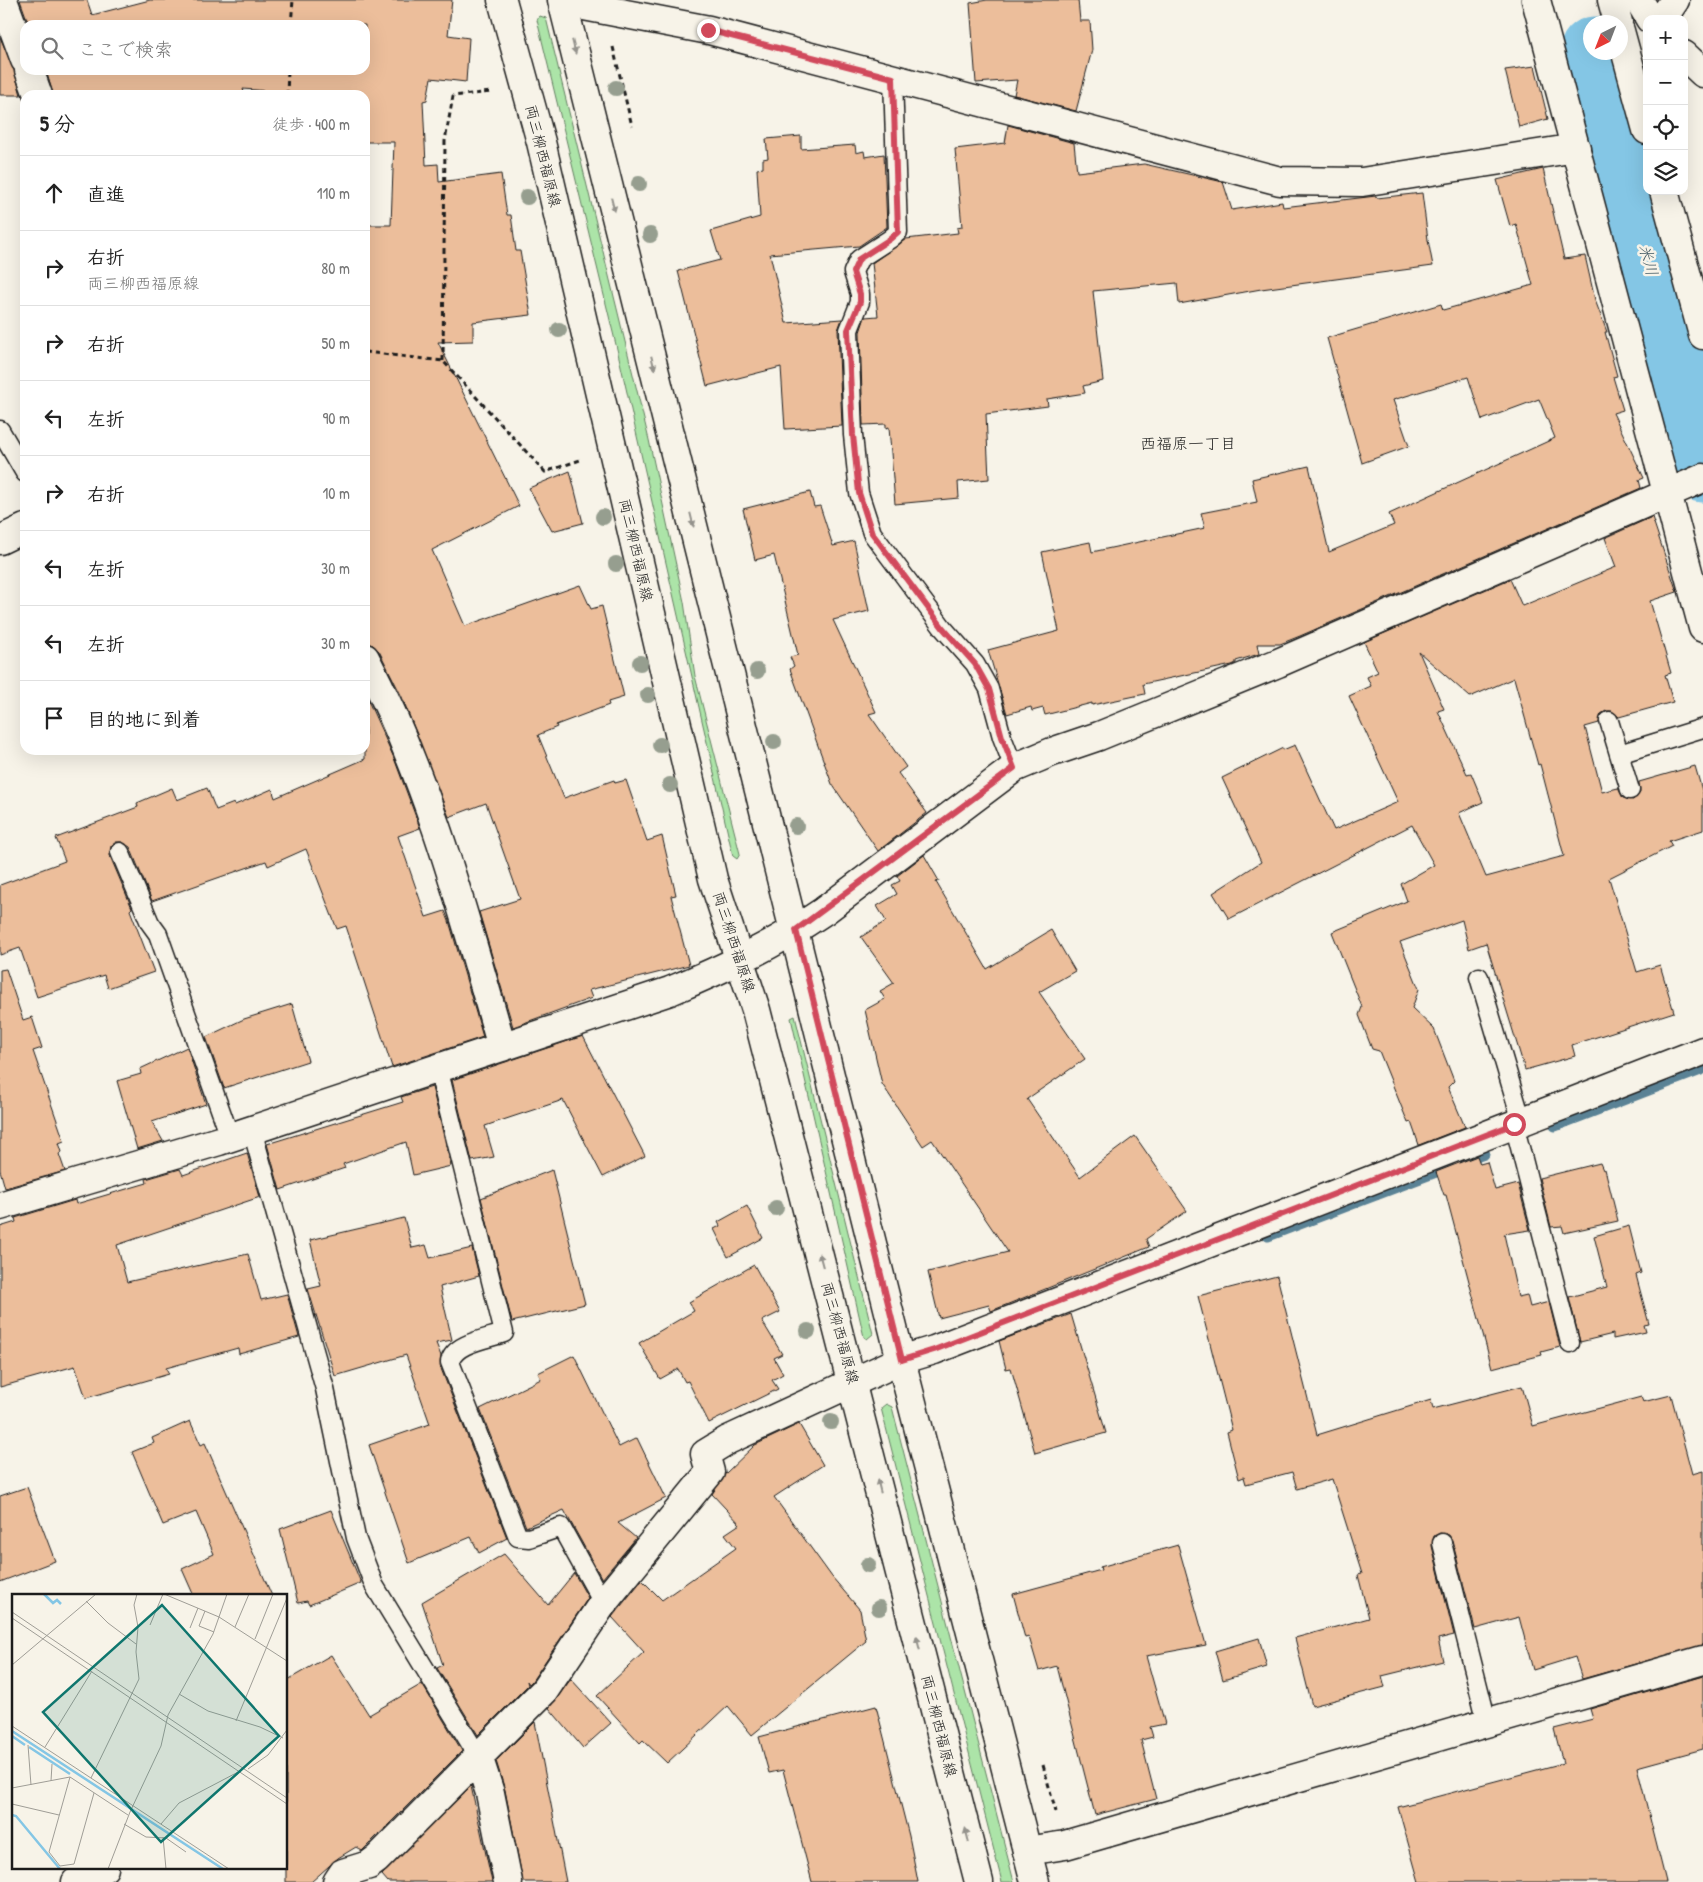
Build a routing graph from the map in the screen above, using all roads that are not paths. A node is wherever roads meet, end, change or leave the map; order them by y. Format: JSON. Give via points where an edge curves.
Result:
{"nodes":[{"id":1,"x":3,"y":0,"type":"edge"},
{"id":2,"x":502,"y":0,"type":"edge"},
{"id":3,"x":1536,"y":0,"type":"edge"},
{"id":4,"x":1612,"y":0,"type":"edge"},
{"id":5,"x":1639,"y":0,"type":"edge"},
{"id":6,"x":1675,"y":0,"type":"edge"},
{"id":7,"x":563,"y":1,"type":"edge"},
{"id":8,"x":1616,"y":15,"type":"edge"},
{"id":9,"x":1648,"y":15,"type":"edge"},
{"id":10,"x":1665,"y":15,"type":"edge"},
{"id":11,"x":20,"y":46,"type":"edge"},
{"id":12,"x":1688,"y":59,"type":"edge"},
{"id":13,"x":1628,"y":60,"type":"edge"},
{"id":14,"x":1703,"y":73,"type":"edge"},
{"id":15,"x":31,"y":75,"type":"edge"},
{"id":16,"x":893,"y":78,"type":"junction"},
{"id":17,"x":36,"y":90,"type":"edge"},
{"id":18,"x":1643,"y":115,"type":"edge"},
{"id":19,"x":1576,"y":148,"type":"junction"},
{"id":20,"x":1665,"y":195,"type":"edge"},
{"id":21,"x":1703,"y":335,"type":"edge"},
{"id":22,"x":0,"y":430,"type":"edge"},
{"id":23,"x":20,"y":464,"type":"edge"},
{"id":24,"x":1703,"y":478,"type":"edge"},
{"id":25,"x":1672,"y":491,"type":"junction"},
{"id":26,"x":20,"y":530,"type":"edge"},
{"id":27,"x":0,"y":540,"type":"edge"},
{"id":28,"x":1703,"y":628,"type":"edge"},
{"id":29,"x":370,"y":667,"type":"edge"},
{"id":30,"x":1609,"y":721,"type":"dead end"},
{"id":31,"x":1703,"y":728,"type":"edge"},
{"id":32,"x":1619,"y":754,"type":"junction"},
{"id":33,"x":1014,"y":768,"type":"junction"},
{"id":34,"x":1630,"y":790,"type":"dead end"},
{"id":35,"x":120,"y":852,"type":"dead end"},
{"id":36,"x":796,"y":930,"type":"junction"},
{"id":37,"x":742,"y":961,"type":"junction"},
{"id":38,"x":1479,"y":977,"type":"dead end"},
{"id":39,"x":502,"y":1046,"type":"junction"},
{"id":40,"x":1703,"y":1051,"type":"edge"},
{"id":41,"x":438,"y":1068,"type":"junction"},
{"id":42,"x":1518,"y":1123,"type":"junction"},
{"id":43,"x":241,"y":1134,"type":"junction"},
{"id":44,"x":0,"y":1206,"type":"edge"},
{"id":45,"x":1570,"y":1343,"type":"dead end"},
{"id":46,"x":902,"y":1360,"type":"junction"},
{"id":47,"x":853,"y":1382,"type":"junction"},
{"id":48,"x":1442,"y":1542,"type":"dead end"},
{"id":49,"x":603,"y":1603,"type":"junction"},
{"id":50,"x":1703,"y":1660,"type":"edge"},
{"id":51,"x":1488,"y":1722,"type":"junction"},
{"id":52,"x":478,"y":1756,"type":"junction"},
{"id":53,"x":1027,"y":1851,"type":"junction"},
{"id":54,"x":100,"y":1870,"type":"edge"},
{"id":55,"x":76,"y":1882,"type":"edge"},
{"id":56,"x":337,"y":1882,"type":"edge"},
{"id":57,"x":508,"y":1882,"type":"edge"},
{"id":58,"x":979,"y":1882,"type":"edge"},
{"id":59,"x":1035,"y":1882,"type":"edge"}],
"edges":[{"from":1,"to":11,"type":"street"},
{"from":2,"to":37,"type":"street","name":"両三柳西福原線","via":[[541,142],[713,878]]},
{"from":3,"to":19,"type":"street"},
{"from":4,"to":8,"type":"street"},
{"from":5,"to":9,"type":"street"},
{"from":6,"to":10,"type":"street"},
{"from":7,"to":16,"type":"street","via":[[708,30]]},
{"from":7,"to":36,"type":"street","one_way":true},
{"from":12,"to":14,"type":"street"},
{"from":13,"to":18,"type":"street"},
{"from":15,"to":17,"type":"street"},
{"from":16,"to":19,"type":"street","via":[[1280,181],[1362,182]]},
{"from":16,"to":33,"type":"lane","via":[[898,232],[859,259],[853,272],[860,302],[848,330],[859,493],[872,533],[943,628],[975,664],[989,689]]},
{"from":19,"to":25,"type":"street"},
{"from":20,"to":21,"type":"street"},
{"from":22,"to":23,"type":"lane"},
{"from":24,"to":25,"type":"street"},
{"from":25,"to":28,"type":"street"},
{"from":25,"to":33,"type":"street","via":[[1269,666]]},
{"from":26,"to":27,"type":"street"},
{"from":29,"to":39,"type":"street","via":[[388,701],[449,864]]},
{"from":30,"to":32,"type":"lane"},
{"from":31,"to":32,"type":"lane"},
{"from":32,"to":34,"type":"lane"},
{"from":33,"to":36,"type":"street"},
{"from":35,"to":43,"type":"lane","via":[[150,923],[158,934]]},
{"from":36,"to":37,"type":"street"},
{"from":36,"to":46,"type":"street"},
{"from":37,"to":39,"type":"street","via":[[670,991]]},
{"from":47,"to":37,"type":"street","name":"両三柳西福原線","one_way":true},
{"from":38,"to":42,"type":"lane"},
{"from":39,"to":41,"type":"street"},
{"from":40,"to":42,"type":"street"},
{"from":41,"to":43,"type":"street"},
{"from":41,"to":49,"type":"lane","via":[[504,1333],[458,1348],[450,1362],[518,1537],[529,1538],[561,1527]]},
{"from":42,"to":45,"type":"lane"},
{"from":42,"to":46,"type":"street"},
{"from":43,"to":44,"type":"street"},
{"from":43,"to":52,"type":"lane","via":[[325,1389],[356,1538],[374,1585]]},
{"from":46,"to":47,"type":"street"},
{"from":46,"to":53,"type":"street"},
{"from":47,"to":49,"type":"street","via":[[728,1440],[705,1454],[710,1472]]},
{"from":58,"to":47,"type":"street","name":"両三柳西福原線","one_way":true},
{"from":48,"to":51,"type":"lane"},
{"from":49,"to":52,"type":"street","via":[[544,1691]]},
{"from":50,"to":51,"type":"street"},
{"from":51,"to":53,"type":"street","via":[[1065,1845]]},
{"from":52,"to":56,"type":"street","via":[[377,1859],[343,1873]]},
{"from":52,"to":57,"type":"street","via":[[490,1794]]},
{"from":53,"to":59,"type":"street"},
{"from":54,"to":55,"type":"street"}]}
